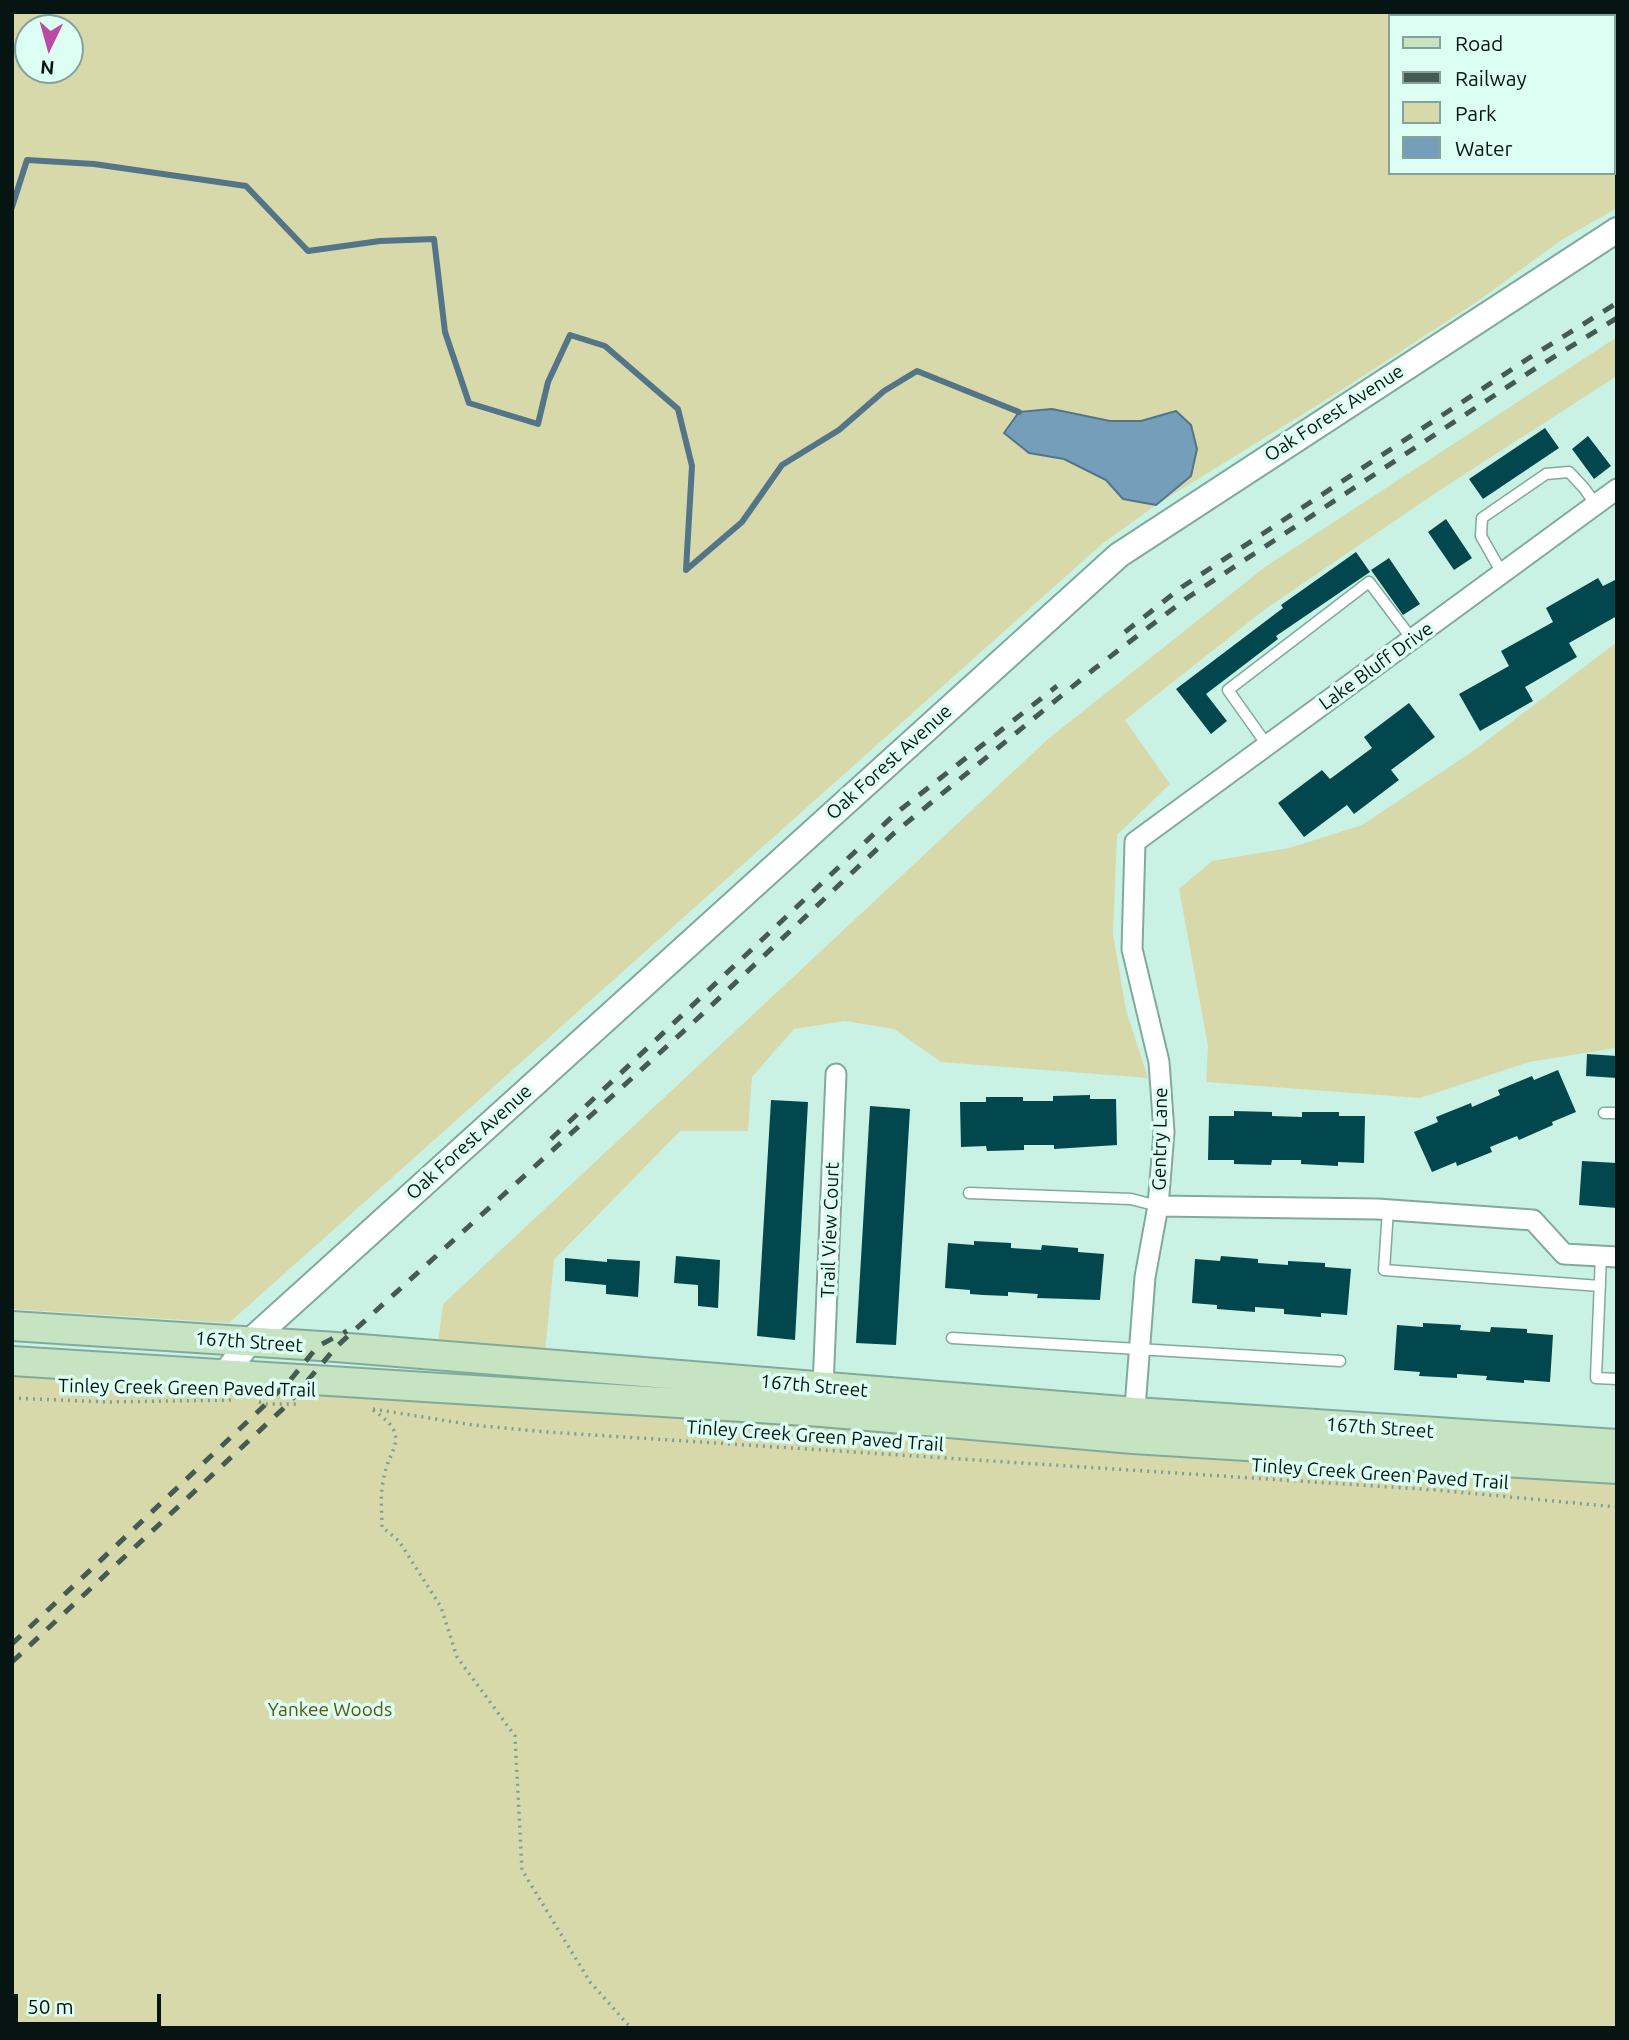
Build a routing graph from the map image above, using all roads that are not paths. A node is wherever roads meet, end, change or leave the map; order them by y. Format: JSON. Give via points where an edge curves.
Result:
{"nodes":[{"id":1,"x":1617,"y":230,"type":"edge"},
{"id":2,"x":1617,"y":489,"type":"edge"},
{"id":3,"x":1596,"y":505,"type":"junction"},
{"id":4,"x":1502,"y":573,"type":"junction"},
{"id":5,"x":1412,"y":639,"type":"junction"},
{"id":6,"x":1267,"y":745,"type":"junction"},
{"id":7,"x":1135,"y":842,"type":"joint"},
{"id":8,"x":836,"y":1073,"type":"dead end"},
{"id":9,"x":1604,"y":1113,"type":"dead end"},
{"id":10,"x":1617,"y":1113,"type":"edge"},
{"id":11,"x":969,"y":1194,"type":"dead end"},
{"id":12,"x":1158,"y":1206,"type":"junction"},
{"id":13,"x":1388,"y":1210,"type":"junction"},
{"id":14,"x":1609,"y":1257,"type":"edge"},
{"id":15,"x":1600,"y":1286,"type":"junction"},
{"id":16,"x":12,"y":1326,"type":"edge"},
{"id":17,"x":952,"y":1338,"type":"dead end"},
{"id":18,"x":248,"y":1342,"type":"junction"},
{"id":19,"x":1139,"y":1349,"type":"junction"},
{"id":20,"x":12,"y":1361,"type":"edge"},
{"id":21,"x":1340,"y":1361,"type":"dead end"},
{"id":22,"x":225,"y":1374,"type":"junction"},
{"id":23,"x":1617,"y":1379,"type":"edge"},
{"id":24,"x":823,"y":1387,"type":"junction"},
{"id":25,"x":1134,"y":1425,"type":"junction"},
{"id":26,"x":1617,"y":1444,"type":"edge"},
{"id":27,"x":1617,"y":1469,"type":"edge"}],
"edges":[{"from":1,"to":18,"type":"street","name":"Oak Forest Avenue","via":[[1119,555]]},
{"from":2,"to":3,"type":"street","name":"Lake Bluff Drive"},
{"from":3,"to":4,"type":"street","name":"Lake Bluff Drive"},
{"from":3,"to":4,"type":"lane","via":[[1569,472],[1546,474],[1482,518],[1481,536]]},
{"from":4,"to":5,"type":"street","name":"Lake Bluff Drive"},
{"from":5,"to":6,"type":"street","name":"Lake Bluff Drive"},
{"from":5,"to":6,"type":"lane","via":[[1369,582],[1228,690]]},
{"from":6,"to":7,"type":"street","name":"Lake Bluff Drive"},
{"from":7,"to":12,"type":"street","name":"Gentry Lane","via":[[1132,948],[1163,1095]]},
{"from":8,"to":24,"type":"street","name":"Trail View Court"},
{"from":9,"to":10,"type":"lane"},
{"from":11,"to":12,"type":"lane","via":[[1131,1199]]},
{"from":12,"to":13,"type":"street"},
{"from":12,"to":19,"type":"street","name":"Gentry Lane","via":[[1145,1277]]},
{"from":13,"to":14,"type":"street","via":[[1533,1220],[1564,1254]]},
{"from":13,"to":15,"type":"lane","via":[[1384,1270]]},
{"from":14,"to":15,"type":"lane"},
{"from":15,"to":23,"type":"lane","via":[[1596,1378]]},
{"from":16,"to":18,"type":"main road","name":"167th Street"},
{"from":17,"to":19,"type":"lane"},
{"from":18,"to":22,"type":"street","name":"Oak Forest Avenue"},
{"from":18,"to":24,"type":"main road","name":"167th Street"},
{"from":19,"to":21,"type":"lane"},
{"from":19,"to":25,"type":"street","name":"Gentry Lane"},
{"from":20,"to":22,"type":"main road","name":"167th Street"},
{"from":22,"to":25,"type":"main road","name":"167th Street","via":[[822,1412]]},
{"from":24,"to":25,"type":"main road","name":"167th Street"},
{"from":25,"to":26,"type":"main road","name":"167th Street"},
{"from":25,"to":27,"type":"main road","name":"167th Street"}]}
